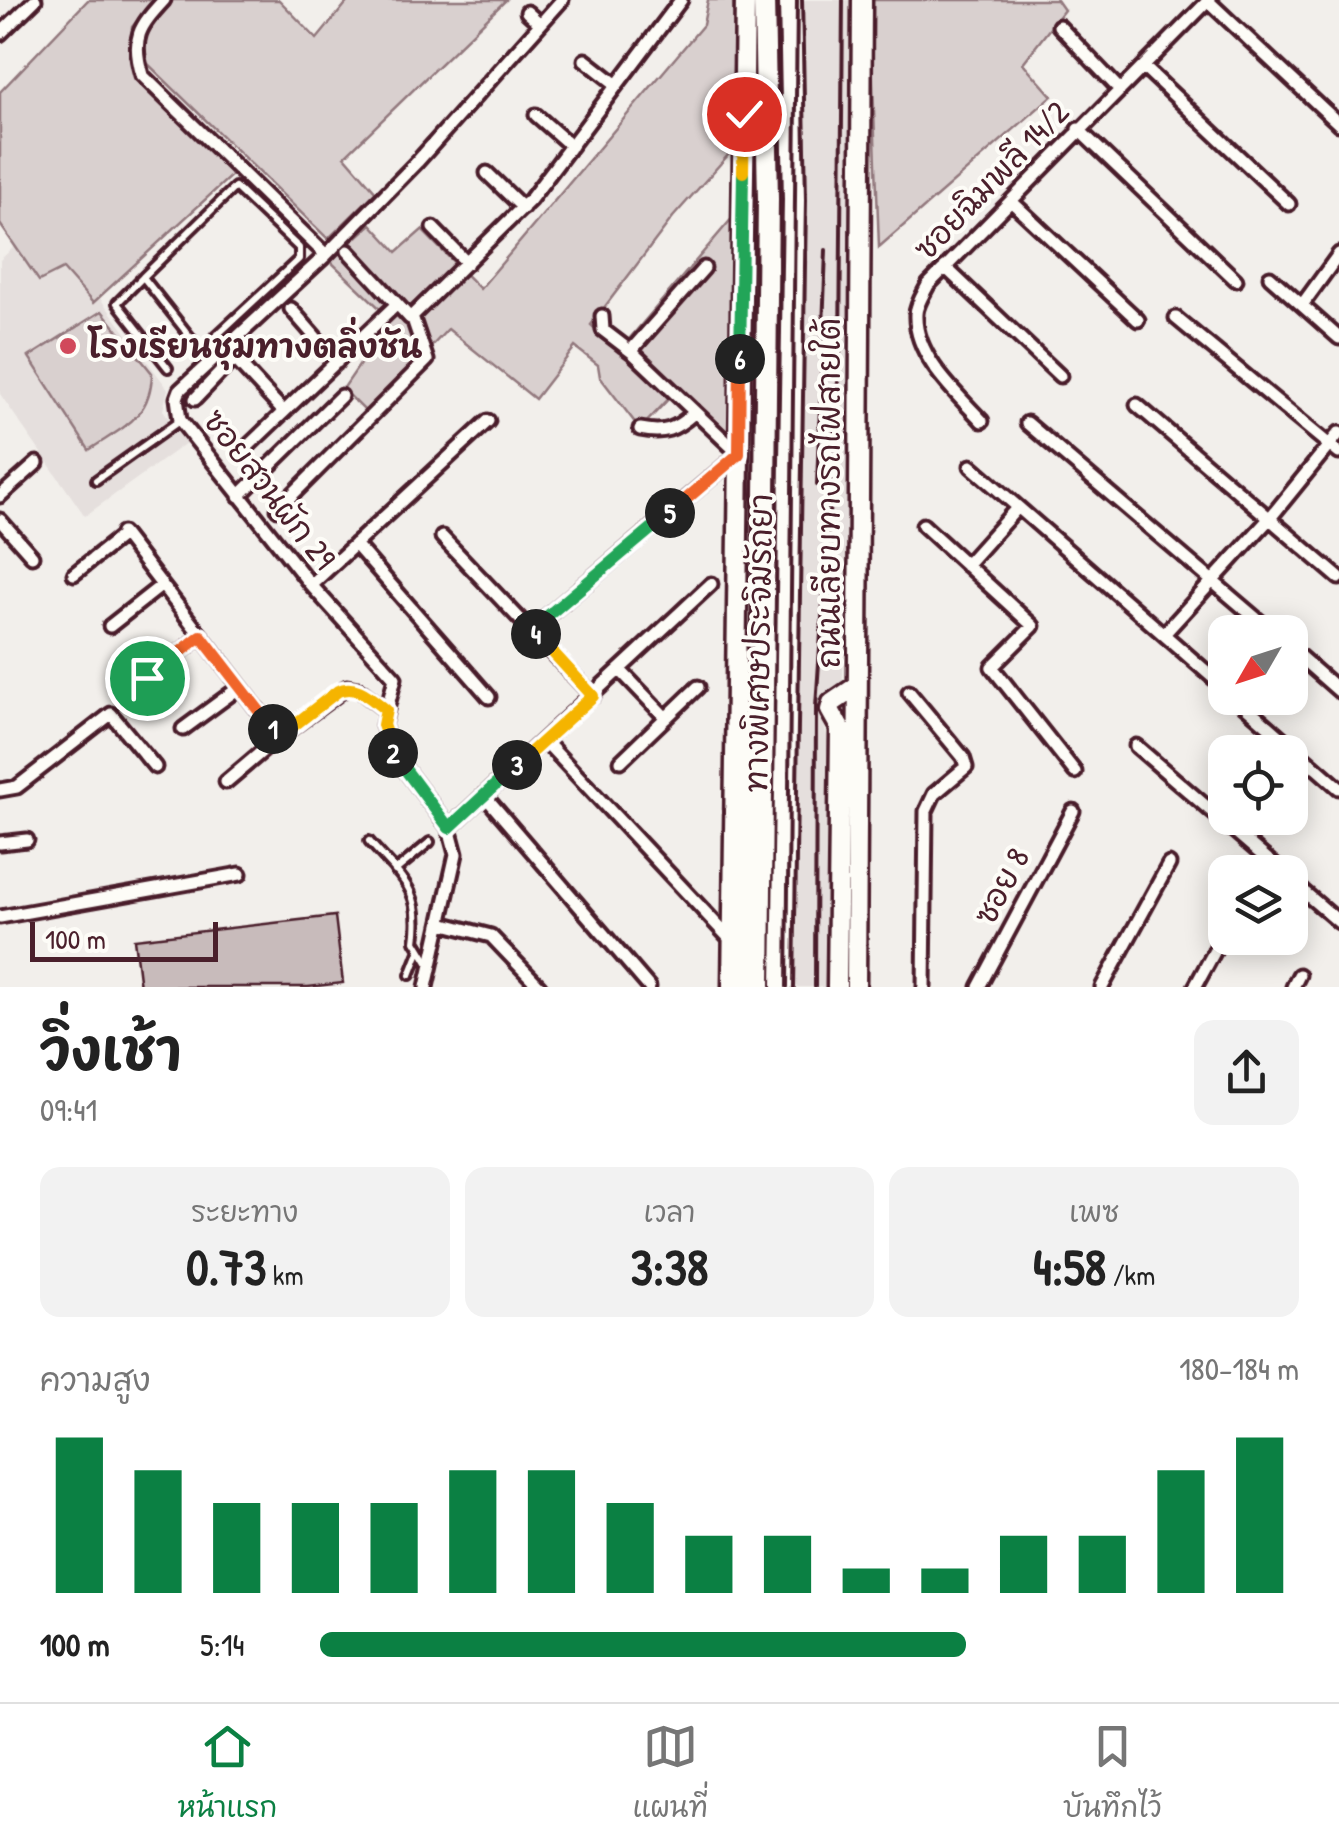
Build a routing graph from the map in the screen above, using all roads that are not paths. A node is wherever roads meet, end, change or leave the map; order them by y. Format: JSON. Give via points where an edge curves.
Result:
{"nodes":[{"id":1,"x":35,"y":0,"type":"edge"},
{"id":2,"x":164,"y":0,"type":"edge"},
{"id":3,"x":562,"y":0,"type":"edge"},
{"id":4,"x":682,"y":0,"type":"edge"},
{"id":5,"x":746,"y":0,"type":"edge"},
{"id":6,"x":764,"y":0,"type":"edge"},
{"id":7,"x":790,"y":0,"type":"edge"},
{"id":8,"x":862,"y":0,"type":"edge"},
{"id":9,"x":1208,"y":0,"type":"edge"},
{"id":10,"x":527,"y":12,"type":"dead end"},
{"id":11,"x":539,"y":23,"type":"junction"},
{"id":12,"x":1059,"y":26,"type":"dead end"},
{"id":13,"x":0,"y":34,"type":"edge"},
{"id":14,"x":586,"y":60,"type":"dead end"},
{"id":15,"x":1144,"y":67,"type":"junction"},
{"id":16,"x":616,"y":86,"type":"junction"},
{"id":17,"x":1120,"y":90,"type":"junction"},
{"id":18,"x":536,"y":115,"type":"dead end"},
{"id":19,"x":1339,"y":124,"type":"edge"},
{"id":20,"x":1078,"y":129,"type":"junction"},
{"id":21,"x":571,"y":146,"type":"junction"},
{"id":22,"x":487,"y":172,"type":"dead end"},
{"id":23,"x":1012,"y":202,"type":"junction"},
{"id":24,"x":1290,"y":204,"type":"dead end"},
{"id":25,"x":522,"y":208,"type":"junction"},
{"id":26,"x":433,"y":228,"type":"dead end"},
{"id":27,"x":348,"y":251,"type":"dead end"},
{"id":28,"x":1339,"y":254,"type":"edge"},
{"id":29,"x":326,"y":255,"type":"junction"},
{"id":30,"x":467,"y":263,"type":"junction"},
{"id":31,"x":945,"y":267,"type":"junction"},
{"id":32,"x":704,"y":268,"type":"dead end"},
{"id":33,"x":143,"y":277,"type":"junction"},
{"id":34,"x":1270,"y":277,"type":"dead end"},
{"id":35,"x":1236,"y":280,"type":"dead end"},
{"id":36,"x":397,"y":304,"type":"junction"},
{"id":37,"x":1302,"y":305,"type":"junction"},
{"id":38,"x":291,"y":308,"type":"dead end"},
{"id":39,"x":412,"y":316,"type":"junction"},
{"id":40,"x":602,"y":316,"type":"dead end"},
{"id":41,"x":1176,"y":318,"type":"dead end"},
{"id":42,"x":1138,"y":320,"type":"dead end"},
{"id":43,"x":1339,"y":338,"type":"edge"},
{"id":44,"x":200,"y":350,"type":"junction"},
{"id":45,"x":633,"y":353,"type":"junction"},
{"id":46,"x":336,"y":362,"type":"junction"},
{"id":47,"x":211,"y":363,"type":"junction"},
{"id":48,"x":168,"y":368,"type":"dead end"},
{"id":49,"x":1060,"y":376,"type":"dead end"},
{"id":50,"x":341,"y":396,"type":"dead end"},
{"id":51,"x":194,"y":399,"type":"dead end"},
{"id":52,"x":1137,"y":406,"type":"dead end"},
{"id":53,"x":284,"y":412,"type":"junction"},
{"id":54,"x":694,"y":413,"type":"junction"},
{"id":55,"x":180,"y":420,"type":"junction"},
{"id":56,"x":488,"y":421,"type":"dead end"},
{"id":57,"x":982,"y":422,"type":"dead end"},
{"id":58,"x":1027,"y":423,"type":"dead end"},
{"id":59,"x":640,"y":429,"type":"dead end"},
{"id":60,"x":1339,"y":434,"type":"edge"},
{"id":61,"x":245,"y":449,"type":"dead end"},
{"id":62,"x":1334,"y":449,"type":"edge"},
{"id":63,"x":739,"y":454,"type":"junction"},
{"id":64,"x":37,"y":462,"type":"dead end"},
{"id":65,"x":971,"y":466,"type":"dead end"},
{"id":66,"x":96,"y":480,"type":"dead end"},
{"id":67,"x":0,"y":496,"type":"edge"},
{"id":68,"x":238,"y":496,"type":"junction"},
{"id":69,"x":1018,"y":507,"type":"junction"},
{"id":70,"x":278,"y":509,"type":"dead end"},
{"id":71,"x":1270,"y":518,"type":"junction"},
{"id":72,"x":0,"y":520,"type":"edge"},
{"id":73,"x":923,"y":525,"type":"dead end"},
{"id":74,"x":442,"y":537,"type":"dead end"},
{"id":75,"x":355,"y":544,"type":"junction"},
{"id":76,"x":32,"y":556,"type":"dead end"},
{"id":77,"x":966,"y":565,"type":"junction"},
{"id":78,"x":74,"y":574,"type":"dead end"},
{"id":79,"x":1339,"y":578,"type":"edge"},
{"id":80,"x":1212,"y":581,"type":"junction"},
{"id":81,"x":711,"y":584,"type":"dead end"},
{"id":82,"x":162,"y":585,"type":"junction"},
{"id":83,"x":311,"y":585,"type":"junction"},
{"id":84,"x":1252,"y":615,"type":"edge"},
{"id":85,"x":110,"y":626,"type":"dead end"},
{"id":86,"x":532,"y":629,"type":"junction"},
{"id":87,"x":1164,"y":634,"type":"junction"},
{"id":88,"x":201,"y":636,"type":"junction"},
{"id":89,"x":1308,"y":664,"type":"edge"},
{"id":90,"x":620,"y":670,"type":"junction"},
{"id":91,"x":1208,"y":673,"type":"edge"},
{"id":92,"x":147,"y":678,"type":"dead end"},
{"id":93,"x":737,"y":680,"type":"junction"},
{"id":94,"x":857,"y":686,"type":"junction"},
{"id":95,"x":240,"y":687,"type":"junction"},
{"id":96,"x":698,"y":687,"type":"dead end"},
{"id":97,"x":1339,"y":691,"type":"edge"},
{"id":98,"x":908,"y":692,"type":"dead end"},
{"id":99,"x":593,"y":696,"type":"junction"},
{"id":100,"x":489,"y":697,"type":"dead end"},
{"id":101,"x":386,"y":710,"type":"junction"},
{"id":102,"x":1255,"y":715,"type":"edge"},
{"id":103,"x":666,"y":718,"type":"junction"},
{"id":104,"x":183,"y":729,"type":"dead end"},
{"id":105,"x":279,"y":737,"type":"junction"},
{"id":106,"x":544,"y":740,"type":"junction"},
{"id":107,"x":1136,"y":746,"type":"dead end"},
{"id":108,"x":622,"y":761,"type":"dead end"},
{"id":109,"x":155,"y":767,"type":"dead end"},
{"id":110,"x":1075,"y":772,"type":"dead end"},
{"id":111,"x":226,"y":782,"type":"dead end"},
{"id":112,"x":1339,"y":788,"type":"edge"},
{"id":113,"x":0,"y":790,"type":"edge"},
{"id":114,"x":484,"y":796,"type":"junction"},
{"id":115,"x":1073,"y":811,"type":"dead end"},
{"id":116,"x":449,"y":828,"type":"junction"},
{"id":117,"x":27,"y":840,"type":"dead end"},
{"id":118,"x":369,"y":841,"type":"dead end"},
{"id":119,"x":430,"y":842,"type":"dead end"},
{"id":120,"x":0,"y":843,"type":"edge"},
{"id":121,"x":1262,"y":855,"type":"edge"},
{"id":122,"x":1169,"y":864,"type":"dead end"},
{"id":123,"x":396,"y":872,"type":"junction"},
{"id":124,"x":240,"y":874,"type":"dead end"},
{"id":125,"x":1308,"y":895,"type":"edge"},
{"id":126,"x":0,"y":917,"type":"edge"},
{"id":127,"x":1339,"y":922,"type":"edge"},
{"id":128,"x":441,"y":923,"type":"junction"},
{"id":129,"x":732,"y":940,"type":"junction"},
{"id":130,"x":419,"y":952,"type":"junction"},
{"id":131,"x":1212,"y":955,"type":"edge"},
{"id":132,"x":430,"y":964,"type":"junction"},
{"id":133,"x":1300,"y":974,"type":"dead end"},
{"id":134,"x":410,"y":975,"type":"dead end"},
{"id":135,"x":747,"y":986,"type":"edge"},
{"id":136,"x":426,"y":987,"type":"edge"},
{"id":137,"x":540,"y":987,"type":"edge"},
{"id":138,"x":649,"y":987,"type":"edge"},
{"id":139,"x":782,"y":987,"type":"edge"},
{"id":140,"x":837,"y":987,"type":"edge"},
{"id":141,"x":856,"y":987,"type":"edge"},
{"id":142,"x":924,"y":987,"type":"edge"},
{"id":143,"x":978,"y":987,"type":"edge"},
{"id":144,"x":1102,"y":987,"type":"edge"},
{"id":145,"x":1195,"y":987,"type":"edge"},
{"id":146,"x":1293,"y":987,"type":"edge"}],
"edges":[{"from":1,"to":13,"type":"street"},
{"from":2,"to":29,"type":"street","via":[[136,42],[142,75]]},
{"from":3,"to":11,"type":"street","name":"ซอยสวนผัก 29"},
{"from":4,"to":16,"type":"street"},
{"from":5,"to":63,"type":"main road"},
{"from":6,"to":135,"type":"highway","name":"ทางพิเศษประจิมรัถยา","via":[[768,199]]},
{"from":7,"to":139,"type":"highway","name":"ทางพิเศษประจิมรัถยา","via":[[794,200]]},
{"from":8,"to":94,"type":"main road","name":"ถนนเลียบทางรถไฟสายใต้"},
{"from":9,"to":15,"type":"street","name":"ซอยฉิมพลี 14/2"},
{"from":9,"to":19,"type":"street"},
{"from":10,"to":11,"type":"street"},
{"from":11,"to":29,"type":"street","name":"ซอยสวนผัก 29"},
{"from":12,"to":17,"type":"street"},
{"from":14,"to":16,"type":"street"},
{"from":15,"to":17,"type":"street","name":"ซอยฉิมพลี 14/2"},
{"from":15,"to":24,"type":"street"},
{"from":16,"to":21,"type":"street"},
{"from":17,"to":20,"type":"street","name":"ซอยฉิมพลี 14/2"},
{"from":18,"to":21,"type":"street"},
{"from":20,"to":23,"type":"street","name":"ซอยฉิมพลี 14/2"},
{"from":20,"to":35,"type":"street"},
{"from":21,"to":25,"type":"street"},
{"from":22,"to":25,"type":"street"},
{"from":23,"to":31,"type":"street","name":"ซอยฉิมพลี 14/2"},
{"from":23,"to":42,"type":"street"},
{"from":25,"to":30,"type":"street"},
{"from":26,"to":30,"type":"street"},
{"from":27,"to":36,"type":"street"},
{"from":28,"to":37,"type":"street"},
{"from":29,"to":47,"type":"street","name":"ซอยสวนผัก 29"},
{"from":30,"to":39,"type":"street"},
{"from":31,"to":49,"type":"street"},
{"from":31,"to":57,"type":"street","name":"ซอยฉิมพลี 14/2","via":[[928,284],[916,312],[922,344]]},
{"from":32,"to":45,"type":"street"},
{"from":33,"to":44,"type":"lane"},
{"from":33,"to":44,"type":"lane","via":[[235,188],[299,248],[300,259]]},
{"from":33,"to":48,"type":"lane","via":[[117,303]]},
{"from":34,"to":37,"type":"street"},
{"from":36,"to":39,"type":"street"},
{"from":36,"to":46,"type":"street"},
{"from":37,"to":43,"type":"street"},
{"from":38,"to":46,"type":"street"},
{"from":39,"to":70,"type":"street","via":[[426,360]]},
{"from":40,"to":45,"type":"street","via":[[603,330]]},
{"from":41,"to":62,"type":"street"},
{"from":44,"to":47,"type":"lane"},
{"from":45,"to":54,"type":"street"},
{"from":46,"to":53,"type":"street"},
{"from":47,"to":55,"type":"street","name":"ซอยสวนผัก 29","via":[[180,390]]},
{"from":50,"to":68,"type":"street"},
{"from":51,"to":53,"type":"street","via":[[234,358]]},
{"from":52,"to":71,"type":"street"},
{"from":53,"to":61,"type":"street"},
{"from":54,"to":59,"type":"street","via":[[665,432]]},
{"from":54,"to":63,"type":"street"},
{"from":55,"to":66,"type":"lane"},
{"from":55,"to":68,"type":"street","name":"ซอยสวนผัก 29"},
{"from":56,"to":75,"type":"street"},
{"from":58,"to":80,"type":"street"},
{"from":60,"to":62,"type":"street"},
{"from":62,"to":71,"type":"street"},
{"from":63,"to":86,"type":"street"},
{"from":63,"to":93,"type":"main road"},
{"from":64,"to":67,"type":"street"},
{"from":65,"to":69,"type":"street"},
{"from":68,"to":83,"type":"street","name":"ซอยสวนผัก 29"},
{"from":69,"to":77,"type":"street"},
{"from":69,"to":87,"type":"street"},
{"from":71,"to":79,"type":"street"},
{"from":71,"to":80,"type":"street"},
{"from":72,"to":76,"type":"street"},
{"from":73,"to":77,"type":"street"},
{"from":74,"to":86,"type":"street"},
{"from":75,"to":83,"type":"street"},
{"from":75,"to":100,"type":"street"},
{"from":77,"to":110,"type":"street","via":[[1033,626],[992,668]]},
{"from":78,"to":82,"type":"street","via":[[122,534]]},
{"from":80,"to":84,"type":"street"},
{"from":80,"to":87,"type":"street"},
{"from":81,"to":90,"type":"street"},
{"from":82,"to":85,"type":"street"},
{"from":82,"to":88,"type":"street"},
{"from":83,"to":101,"type":"street","name":"ซอยสวนผัก 29","via":[[395,678]]},
{"from":86,"to":99,"type":"street"},
{"from":87,"to":91,"type":"street"},
{"from":88,"to":92,"type":"street"},
{"from":88,"to":95,"type":"street"},
{"from":89,"to":97,"type":"street"},
{"from":90,"to":99,"type":"street"},
{"from":90,"to":103,"type":"street"},
{"from":93,"to":129,"type":"main road"},
{"from":93,"to":135,"type":"main road","via":[[762,706],[752,724]]},
{"from":94,"to":140,"type":"main road","via":[[830,710],[840,728]]},
{"from":94,"to":141,"type":"main road","name":"ถนนเลียบทางรถไฟสายใต้"},
{"from":95,"to":104,"type":"street"},
{"from":95,"to":105,"type":"street"},
{"from":96,"to":103,"type":"street"},
{"from":98,"to":142,"type":"street","via":[[966,767],[934,794],[926,811]]},
{"from":99,"to":106,"type":"street"},
{"from":101,"to":105,"type":"street","via":[[347,687]]},
{"from":101,"to":116,"type":"street","name":"ซอยสวนผัก 29","via":[[383,725],[393,753]]},
{"from":102,"to":112,"type":"street"},
{"from":103,"to":108,"type":"street"},
{"from":105,"to":111,"type":"street"},
{"from":106,"to":114,"type":"street"},
{"from":106,"to":129,"type":"street"},
{"from":107,"to":121,"type":"street"},
{"from":109,"to":113,"type":"street","via":[[111,714],[17,788]]},
{"from":114,"to":116,"type":"street"},
{"from":114,"to":138,"type":"street"},
{"from":115,"to":143,"type":"street","name":"ซอย 8"},
{"from":116,"to":128,"type":"street","via":[[456,854]]},
{"from":117,"to":120,"type":"street"},
{"from":118,"to":123,"type":"lane"},
{"from":119,"to":123,"type":"lane"},
{"from":122,"to":144,"type":"street"},
{"from":123,"to":130,"type":"lane","via":[[418,905]]},
{"from":124,"to":126,"type":"street"},
{"from":125,"to":127,"type":"street"},
{"from":128,"to":132,"type":"street"},
{"from":128,"to":137,"type":"street","via":[[491,936]]},
{"from":129,"to":135,"type":"main road"},
{"from":130,"to":132,"type":"lane"},
{"from":130,"to":134,"type":"lane"},
{"from":131,"to":145,"type":"street"},
{"from":132,"to":136,"type":"street"},
{"from":133,"to":146,"type":"street"}]}
